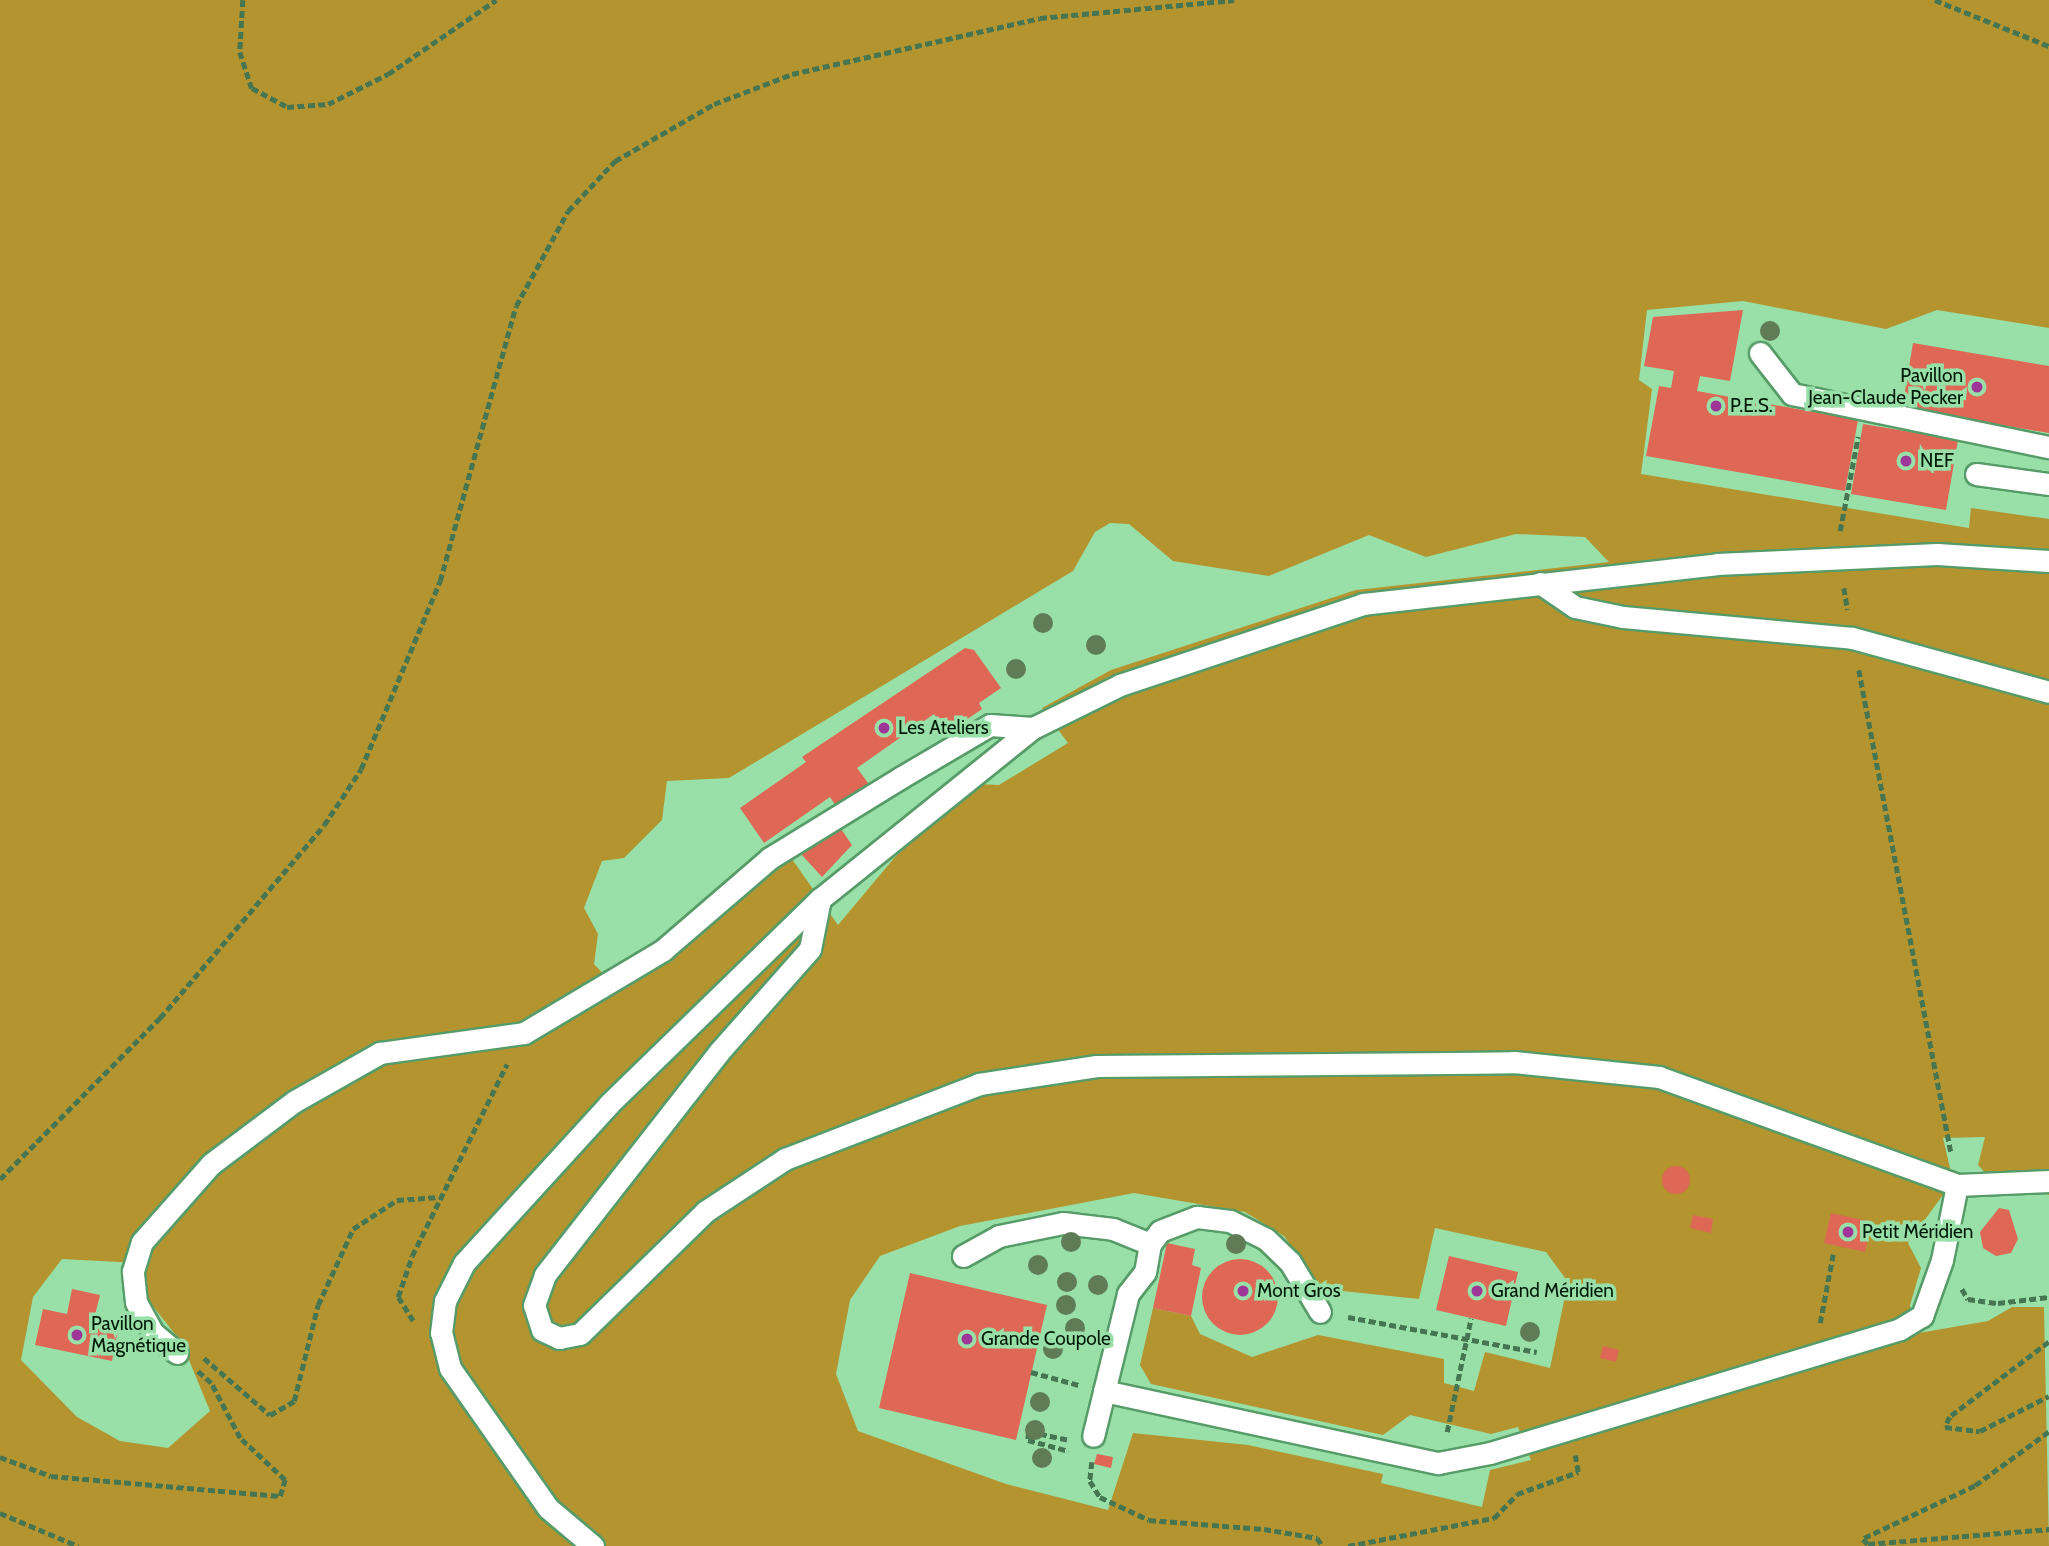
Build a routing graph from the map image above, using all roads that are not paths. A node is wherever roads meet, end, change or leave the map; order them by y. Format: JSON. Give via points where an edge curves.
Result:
{"nodes":[{"id":1,"x":1760,"y":353,"type":"dead end"},
{"id":2,"x":2049,"y":447,"type":"edge"},
{"id":3,"x":1976,"y":474,"type":"dead end"},
{"id":4,"x":2049,"y":484,"type":"edge"},
{"id":5,"x":2049,"y":561,"type":"edge"},
{"id":6,"x":1540,"y":583,"type":"junction"},
{"id":7,"x":2049,"y":692,"type":"edge"},
{"id":8,"x":1032,"y":728,"type":"junction"},
{"id":9,"x":820,"y":899,"type":"junction"},
{"id":10,"x":2049,"y":1181,"type":"edge"},
{"id":11,"x":1956,"y":1185,"type":"junction"},
{"id":12,"x":1150,"y":1244,"type":"junction"},
{"id":13,"x":963,"y":1256,"type":"dead end"},
{"id":14,"x":1320,"y":1312,"type":"road end"},
{"id":15,"x":177,"y":1353,"type":"road end"},
{"id":16,"x":1104,"y":1391,"type":"junction"},
{"id":17,"x":1093,"y":1436,"type":"dead end"},
{"id":18,"x":593,"y":1546,"type":"edge"}],
"edges":[{"from":1,"to":2,"type":"lane","via":[[1793,394]]},
{"from":3,"to":4,"type":"lane"},
{"from":5,"to":6,"type":"lane","via":[[1839,557]]},
{"from":6,"to":7,"type":"lane","via":[[1575,607],[1852,638]]},
{"from":6,"to":8,"type":"lane","via":[[1363,604],[1120,685]]},
{"from":8,"to":9,"type":"lane"},
{"from":8,"to":15,"type":"lane","via":[[990,725],[900,778],[770,858],[663,950],[524,1033],[380,1053],[295,1101],[211,1164],[162,1213],[132,1271],[136,1302],[153,1333]]},
{"from":9,"to":11,"type":"lane","via":[[810,949],[702,1073],[545,1275],[534,1305],[542,1331],[559,1338],[580,1334],[706,1211],[785,1159],[979,1084],[1097,1066],[1514,1062],[1659,1077]]},
{"from":9,"to":18,"type":"lane","via":[[609,1104],[464,1263],[445,1301],[441,1332],[450,1368],[475,1411],[548,1508]]},
{"from":10,"to":11,"type":"lane"},
{"from":11,"to":16,"type":"lane","via":[[1942,1260],[1922,1316],[1900,1329],[1570,1430],[1438,1463]]},
{"from":12,"to":13,"type":"lane","via":[[1113,1230],[1063,1223],[999,1236]]},
{"from":12,"to":14,"type":"lane","via":[[1160,1231],[1197,1217],[1230,1221],[1266,1239],[1290,1262]]},
{"from":12,"to":16,"type":"lane","via":[[1145,1272],[1128,1294]]},
{"from":16,"to":17,"type":"lane"}]}
